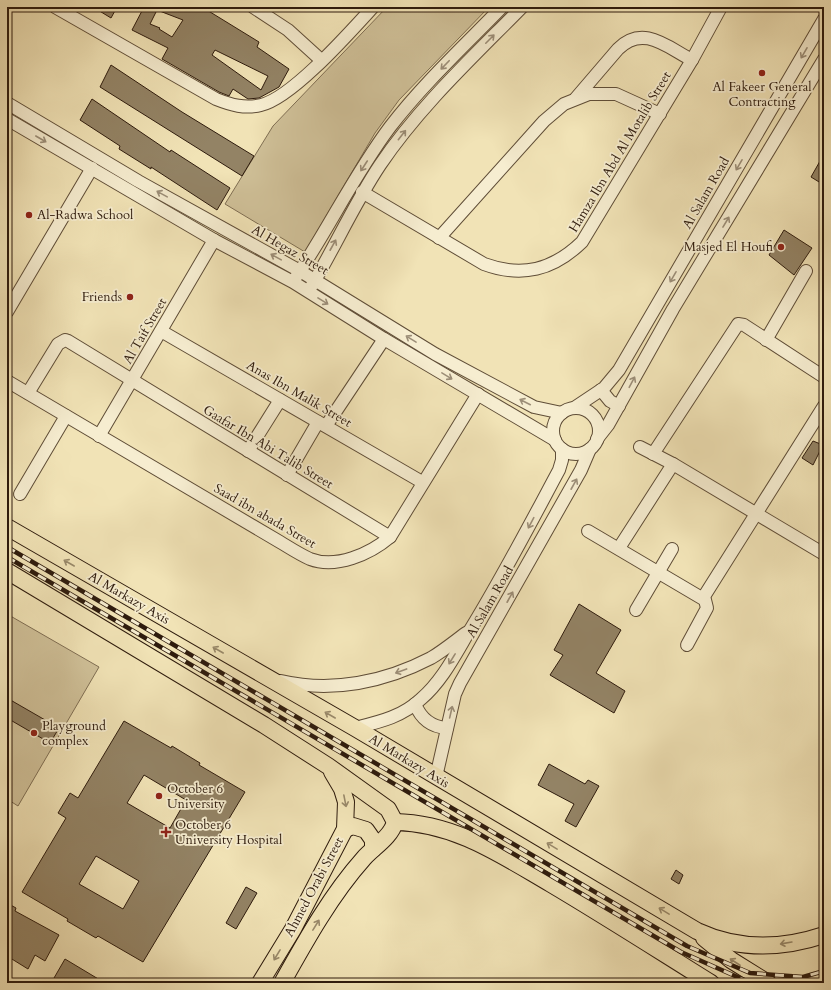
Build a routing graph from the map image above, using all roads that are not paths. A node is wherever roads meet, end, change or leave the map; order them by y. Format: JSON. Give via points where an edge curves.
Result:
{"nodes":[{"id":1,"x":55,"y":7,"type":"edge"},
{"id":2,"x":253,"y":7,"type":"edge"},
{"id":3,"x":373,"y":7,"type":"edge"},
{"id":4,"x":502,"y":7,"type":"edge"},
{"id":5,"x":522,"y":7,"type":"edge"},
{"id":6,"x":722,"y":7,"type":"edge"},
{"id":7,"x":824,"y":19,"type":"edge"},
{"id":8,"x":824,"y":59,"type":"edge"},
{"id":9,"x":321,"y":60,"type":"junction"},
{"id":10,"x":692,"y":60,"type":"junction"},
{"id":11,"x":576,"y":98,"type":"junction"},
{"id":12,"x":7,"y":103,"type":"edge"},
{"id":13,"x":660,"y":114,"type":"junction"},
{"id":14,"x":7,"y":119,"type":"edge"},
{"id":15,"x":92,"y":168,"type":"junction"},
{"id":16,"x":362,"y":192,"type":"junction"},
{"id":17,"x":439,"y":238,"type":"junction"},
{"id":18,"x":214,"y":240,"type":"junction"},
{"id":19,"x":300,"y":271,"type":"junction"},
{"id":20,"x":806,"y":271,"type":"dead end"},
{"id":21,"x":315,"y":280,"type":"junction"},
{"id":22,"x":293,"y":282,"type":"junction"},
{"id":23,"x":308,"y":291,"type":"junction"},
{"id":24,"x":7,"y":312,"type":"edge"},
{"id":25,"x":161,"y":331,"type":"junction"},
{"id":26,"x":384,"y":339,"type":"junction"},
{"id":27,"x":766,"y":340,"type":"junction"},
{"id":28,"x":824,"y":377,"type":"edge"},
{"id":29,"x":7,"y":381,"type":"edge"},
{"id":30,"x":131,"y":381,"type":"junction"},
{"id":31,"x":602,"y":390,"type":"junction"},
{"id":32,"x":28,"y":393,"type":"junction"},
{"id":33,"x":478,"y":394,"type":"junction"},
{"id":34,"x":280,"y":400,"type":"junction"},
{"id":35,"x":619,"y":406,"type":"junction"},
{"id":36,"x":824,"y":406,"type":"edge"},
{"id":37,"x":574,"y":408,"type":"junction"},
{"id":38,"x":562,"y":413,"type":"junction"},
{"id":39,"x":66,"y":416,"type":"junction"},
{"id":40,"x":322,"y":424,"type":"junction"},
{"id":41,"x":99,"y":436,"type":"junction"},
{"id":42,"x":558,"y":444,"type":"junction"},
{"id":43,"x":594,"y":444,"type":"junction"},
{"id":44,"x":640,"y":447,"type":"dead end"},
{"id":45,"x":248,"y":451,"type":"junction"},
{"id":46,"x":653,"y":454,"type":"junction"},
{"id":47,"x":673,"y":464,"type":"junction"},
{"id":48,"x":287,"y":475,"type":"junction"},
{"id":49,"x":422,"y":482,"type":"junction"},
{"id":50,"x":20,"y":494,"type":"dead end"},
{"id":51,"x":755,"y":514,"type":"junction"},
{"id":52,"x":7,"y":527,"type":"edge"},
{"id":53,"x":588,"y":531,"type":"dead end"},
{"id":54,"x":390,"y":537,"type":"junction"},
{"id":55,"x":619,"y":548,"type":"junction"},
{"id":56,"x":672,"y":549,"type":"dead end"},
{"id":57,"x":824,"y":554,"type":"edge"},
{"id":58,"x":7,"y":571,"type":"edge"},
{"id":59,"x":659,"y":572,"type":"junction"},
{"id":60,"x":702,"y":598,"type":"junction"},
{"id":61,"x":636,"y":610,"type":"dead end"},
{"id":62,"x":470,"y":630,"type":"junction"},
{"id":63,"x":687,"y":645,"type":"dead end"},
{"id":64,"x":266,"y":678,"type":"junction"},
{"id":65,"x":415,"y":704,"type":"junction"},
{"id":66,"x":355,"y":728,"type":"junction"},
{"id":67,"x":447,"y":728,"type":"junction"},
{"id":68,"x":328,"y":766,"type":"junction"},
{"id":69,"x":436,"y":777,"type":"junction"},
{"id":70,"x":395,"y":822,"type":"junction"},
{"id":71,"x":345,"y":829,"type":"junction"},
{"id":72,"x":373,"y":849,"type":"junction"},
{"id":73,"x":697,"y":931,"type":"junction"},
{"id":74,"x":824,"y":935,"type":"edge"},
{"id":75,"x":260,"y":983,"type":"edge"},
{"id":76,"x":282,"y":983,"type":"edge"},
{"id":77,"x":711,"y":983,"type":"edge"},
{"id":78,"x":768,"y":983,"type":"edge"}],
"edges":[{"from":1,"to":9,"type":"street","via":[[230,105],[250,107],[271,102]]},
{"from":2,"to":9,"type":"street","via":[[288,30]]},
{"from":3,"to":9,"type":"street"},
{"from":4,"to":19,"type":"street","one_way":true,"via":[[418,94],[389,129],[348,190]]},
{"from":16,"to":5,"type":"street","one_way":true,"via":[[380,164],[432,98]]},
{"from":6,"to":10,"type":"street","name":"Hamza Ibn Abd Al Motalib Street"},
{"from":7,"to":31,"type":"street","name":"Al Salam Road","one_way":true,"via":[[619,370]]},
{"from":35,"to":8,"type":"street","name":"Al Salam Road","one_way":true,"via":[[673,309]]},
{"from":10,"to":11,"type":"street","via":[[652,38],[633,38],[618,49]]},
{"from":10,"to":13,"type":"street","name":"Hamza Ibn Abd Al Motalib Street"},
{"from":11,"to":13,"type":"street","via":[[589,94],[616,94]]},
{"from":11,"to":17,"type":"street","via":[[564,104],[544,121]]},
{"from":19,"to":12,"type":"street","name":"Al Hegaz Street","one_way":true,"via":[[138,181]]},
{"from":13,"to":17,"type":"street","name":"Hamza Ibn Abd Al Motalib Street","via":[[582,242],[562,259],[523,271],[496,269]]},
{"from":14,"to":15,"type":"street","name":"Al Hegaz Street","one_way":true},
{"from":15,"to":18,"type":"street","name":"Al Hegaz Street"},
{"from":15,"to":24,"type":"street"},
{"from":16,"to":17,"type":"street","name":"Hamza Ibn Abd Al Motalib Street"},
{"from":21,"to":16,"type":"street","one_way":true},
{"from":18,"to":22,"type":"street","name":"Al Hegaz Street"},
{"from":18,"to":25,"type":"street","name":"Al Taif Street"},
{"from":19,"to":21,"type":"street","name":"Al Hegaz Street"},
{"from":19,"to":22,"type":"street"},
{"from":20,"to":27,"type":"street"},
{"from":21,"to":23,"type":"street"},
{"from":38,"to":21,"type":"street","name":"Al Hegaz Street","one_way":true,"via":[[539,409],[518,399],[435,354]]},
{"from":22,"to":23,"type":"street","name":"Al Hegaz Street"},
{"from":23,"to":26,"type":"street","name":"Al Hegaz Street","one_way":true},
{"from":25,"to":30,"type":"street","name":"Al Taif Street"},
{"from":25,"to":34,"type":"street","name":"Anas Ibn Malik Street"},
{"from":26,"to":33,"type":"street","name":"Al Hegaz Street","one_way":true},
{"from":26,"to":40,"type":"street"},
{"from":27,"to":28,"type":"street"},
{"from":27,"to":46,"type":"street","via":[[742,324],[736,325]]},
{"from":29,"to":32,"type":"street","name":"Saad ibn abada Street"},
{"from":30,"to":32,"type":"street","name":"Gaafar Ibn Abi Talib Street","via":[[65,340],[58,344]]},
{"from":30,"to":41,"type":"street","name":"Al Taif Street"},
{"from":30,"to":45,"type":"street","name":"Gaafar Ibn Abi Talib Street"},
{"from":31,"to":35,"type":"street","via":[[610,401]]},
{"from":31,"to":37,"type":"street","name":"Al Salam Road"},
{"from":32,"to":39,"type":"street","name":"Saad ibn abada Street"},
{"from":33,"to":42,"type":"street","name":"Al Hegaz Street"},
{"from":33,"to":49,"type":"street","name":"Saad ibn abada Street"},
{"from":34,"to":40,"type":"street","name":"Anas Ibn Malik Street"},
{"from":34,"to":45,"type":"street"},
{"from":35,"to":43,"type":"street","name":"Al Salam Road"},
{"from":36,"to":51,"type":"street"},
{"from":37,"to":38,"type":"street"},
{"from":37,"to":43,"type":"street","via":[[591,415],[598,426]]},
{"from":38,"to":42,"type":"street","via":[[553,428]]},
{"from":39,"to":41,"type":"street","name":"Saad ibn abada Street"},
{"from":39,"to":50,"type":"street"},
{"from":40,"to":48,"type":"street"},
{"from":40,"to":49,"type":"street","name":"Anas Ibn Malik Street"},
{"from":41,"to":54,"type":"street","name":"Saad ibn abada Street","via":[[311,559],[333,561],[359,556],[371,551]]},
{"from":42,"to":43,"type":"street","via":[[567,452],[579,454]]},
{"from":42,"to":62,"type":"street","name":"Al Salam Road","one_way":true,"via":[[562,460],[559,470]]},
{"from":67,"to":43,"type":"street","name":"Al Salam Road","one_way":true,"via":[[455,694],[464,676]]},
{"from":44,"to":46,"type":"street"},
{"from":45,"to":48,"type":"street","name":"Gaafar Ibn Abi Talib Street"},
{"from":46,"to":47,"type":"street"},
{"from":47,"to":51,"type":"street"},
{"from":47,"to":55,"type":"street"},
{"from":48,"to":54,"type":"street","name":"Gaafar Ibn Abi Talib Street"},
{"from":49,"to":54,"type":"street","name":"Saad ibn abada Street"},
{"from":51,"to":57,"type":"street"},
{"from":51,"to":60,"type":"street"},
{"from":64,"to":52,"type":"main road","name":"Al Markazy Axis","one_way":true},
{"from":53,"to":55,"type":"street"},
{"from":55,"to":59,"type":"street"},
{"from":56,"to":59,"type":"street"},
{"from":58,"to":68,"type":"main road"},
{"from":59,"to":60,"type":"street"},
{"from":59,"to":61,"type":"street"},
{"from":60,"to":63,"type":"street","via":[[708,608]]},
{"from":62,"to":64,"type":"street","one_way":true,"via":[[432,657],[408,669],[378,679],[325,687],[298,685]]},
{"from":62,"to":65,"type":"street","name":"Al Salam Road","one_way":true,"via":[[436,683]]},
{"from":66,"to":64,"type":"main road","name":"Al Markazy Axis","one_way":true},
{"from":65,"to":66,"type":"street","name":"Al Salam Road","via":[[391,719]]},
{"from":65,"to":67,"type":"street","via":[[427,722],[436,727]]},
{"from":66,"to":69,"type":"main road","name":"Al Markazy Axis"},
{"from":67,"to":69,"type":"street","name":"Al Salam Road"},
{"from":68,"to":70,"type":"main road","via":[[388,809]]},
{"from":68,"to":71,"type":"main road","name":"Ahmed Orabi Street","one_way":true,"via":[[342,789],[346,802]]},
{"from":73,"to":69,"type":"main road","name":"Al Markazy Axis","one_way":true},
{"from":70,"to":72,"type":"main road","name":"Ahmed Orabi Street","via":[[393,829]]},
{"from":70,"to":77,"type":"main road","via":[[418,823],[440,828],[480,843],[580,901]]},
{"from":71,"to":72,"type":"main road","via":[[353,826],[366,830],[371,836]]},
{"from":71,"to":75,"type":"main road","name":"Ahmed Orabi Street","one_way":true,"via":[[293,929]]},
{"from":76,"to":72,"type":"main road","name":"Ahmed Orabi Street","one_way":true,"via":[[348,878]]},
{"from":74,"to":73,"type":"main road","name":"Al Markazy Axis","one_way":true,"via":[[754,946],[725,942]]},
{"from":78,"to":73,"type":"main road","one_way":true,"via":[[722,953]]}]}
